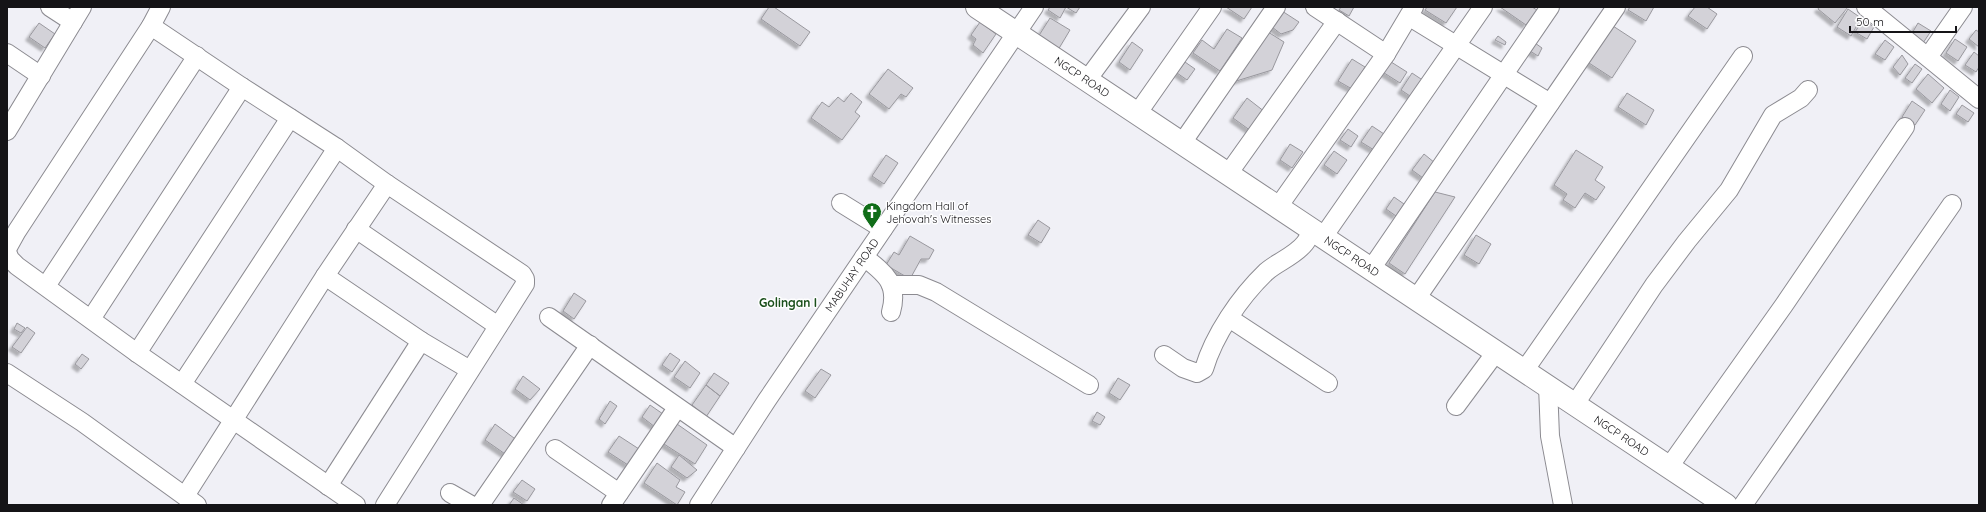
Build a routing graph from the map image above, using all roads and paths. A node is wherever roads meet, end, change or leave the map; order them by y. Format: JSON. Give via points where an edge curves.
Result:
{"nodes":[{"id":1,"x":50,"y":7,"type":"edge"},
{"id":2,"x":161,"y":7,"type":"edge"},
{"id":3,"x":977,"y":7,"type":"edge"},
{"id":4,"x":1034,"y":7,"type":"edge"},
{"id":5,"x":1141,"y":7,"type":"edge"},
{"id":6,"x":1212,"y":7,"type":"edge"},
{"id":7,"x":1276,"y":7,"type":"edge"},
{"id":8,"x":1314,"y":7,"type":"edge"},
{"id":9,"x":1483,"y":7,"type":"edge"},
{"id":10,"x":1550,"y":7,"type":"edge"},
{"id":11,"x":1616,"y":7,"type":"edge"},
{"id":12,"x":1866,"y":7,"type":"edge"},
{"id":13,"x":1963,"y":7,"type":"edge"},
{"id":14,"x":1412,"y":12,"type":"edge"},
{"id":15,"x":1886,"y":13,"type":"edge"},
{"id":16,"x":77,"y":15,"type":"edge"},
{"id":17,"x":1337,"y":21,"type":"junction"},
{"id":18,"x":151,"y":26,"type":"junction"},
{"id":19,"x":1016,"y":33,"type":"junction"},
{"id":20,"x":1456,"y":45,"type":"junction"},
{"id":21,"x":7,"y":53,"type":"edge"},
{"id":22,"x":1386,"y":54,"type":"junction"},
{"id":23,"x":197,"y":56,"type":"junction"},
{"id":24,"x":1742,"y":56,"type":"dead end"},
{"id":25,"x":1928,"y":57,"type":"junction"},
{"id":26,"x":1505,"y":74,"type":"junction"},
{"id":27,"x":41,"y":76,"type":"junction"},
{"id":28,"x":1087,"y":80,"type":"junction"},
{"id":29,"x":242,"y":87,"type":"junction"},
{"id":30,"x":1808,"y":90,"type":"dead end"},
{"id":31,"x":1977,"y":92,"type":"edge"},
{"id":32,"x":1550,"y":103,"type":"junction"},
{"id":33,"x":1137,"y":114,"type":"junction"},
{"id":34,"x":290,"y":118,"type":"junction"},
{"id":35,"x":1905,"y":127,"type":"dead end"},
{"id":36,"x":7,"y":131,"type":"edge"},
{"id":37,"x":1182,"y":143,"type":"junction"},
{"id":38,"x":337,"y":148,"type":"junction"},
{"id":39,"x":1228,"y":174,"type":"junction"},
{"id":40,"x":387,"y":184,"type":"junction"},
{"id":41,"x":842,"y":203,"type":"dead end"},
{"id":42,"x":1952,"y":204,"type":"dead end"},
{"id":43,"x":1278,"y":207,"type":"junction"},
{"id":44,"x":356,"y":229,"type":"junction"},
{"id":45,"x":883,"y":229,"type":"junction"},
{"id":46,"x":1318,"y":233,"type":"junction"},
{"id":47,"x":7,"y":250,"type":"edge"},
{"id":48,"x":864,"y":257,"type":"junction"},
{"id":49,"x":1371,"y":269,"type":"junction"},
{"id":50,"x":325,"y":276,"type":"junction"},
{"id":51,"x":891,"y":285,"type":"junction"},
{"id":52,"x":46,"y":286,"type":"junction"},
{"id":53,"x":1416,"y":298,"type":"junction"},
{"id":54,"x":891,"y":312,"type":"dead end"},
{"id":55,"x":549,"y":317,"type":"dead end"},
{"id":56,"x":1229,"y":318,"type":"junction"},
{"id":57,"x":91,"y":319,"type":"junction"},
{"id":58,"x":498,"y":326,"type":"junction"},
{"id":59,"x":421,"y":341,"type":"junction"},
{"id":60,"x":590,"y":345,"type":"junction"},
{"id":61,"x":137,"y":352,"type":"junction"},
{"id":62,"x":1496,"y":352,"type":"junction"},
{"id":63,"x":1164,"y":355,"type":"dead end"},
{"id":64,"x":470,"y":370,"type":"junction"},
{"id":65,"x":1524,"y":371,"type":"junction"},
{"id":66,"x":7,"y":373,"type":"edge"},
{"id":67,"x":182,"y":384,"type":"junction"},
{"id":68,"x":1328,"y":384,"type":"dead end"},
{"id":69,"x":1089,"y":385,"type":"dead end"},
{"id":70,"x":1548,"y":386,"type":"junction"},
{"id":71,"x":1575,"y":404,"type":"junction"},
{"id":72,"x":1456,"y":406,"type":"dead end"},
{"id":73,"x":676,"y":408,"type":"junction"},
{"id":74,"x":234,"y":419,"type":"junction"},
{"id":75,"x":736,"y":448,"type":"junction"},
{"id":76,"x":554,"y":449,"type":"dead end"},
{"id":77,"x":1669,"y":467,"type":"junction"},
{"id":78,"x":328,"y":486,"type":"junction"},
{"id":79,"x":450,"y":493,"type":"dead end"},
{"id":80,"x":615,"y":499,"type":"edge"},
{"id":81,"x":191,"y":501,"type":"edge"},
{"id":82,"x":356,"y":505,"type":"edge"},
{"id":83,"x":385,"y":505,"type":"edge"},
{"id":84,"x":471,"y":505,"type":"edge"},
{"id":85,"x":480,"y":505,"type":"edge"},
{"id":86,"x":699,"y":505,"type":"edge"},
{"id":87,"x":1563,"y":505,"type":"edge"},
{"id":88,"x":1726,"y":505,"type":"edge"},
{"id":89,"x":1743,"y":505,"type":"edge"}],
"edges":[{"from":1,"to":16,"type":"street"},
{"from":2,"to":18,"type":"street"},
{"from":3,"to":19,"type":"main road","name":"NGCP ROAD"},
{"from":4,"to":19,"type":"street","name":"MABUHAY ROAD"},
{"from":5,"to":28,"type":"street"},
{"from":6,"to":33,"type":"street"},
{"from":7,"to":37,"type":"street"},
{"from":8,"to":17,"type":"street"},
{"from":9,"to":20,"type":"street"},
{"from":10,"to":26,"type":"street"},
{"from":11,"to":32,"type":"street"},
{"from":12,"to":15,"type":"street"},
{"from":13,"to":25,"type":"street"},
{"from":14,"to":20,"type":"street"},
{"from":14,"to":22,"type":"street"},
{"from":15,"to":25,"type":"street"},
{"from":16,"to":27,"type":"street"},
{"from":17,"to":22,"type":"street"},
{"from":17,"to":39,"type":"street"},
{"from":18,"to":23,"type":"street"},
{"from":18,"to":47,"type":"street"},
{"from":19,"to":28,"type":"main road","name":"NGCP ROAD"},
{"from":19,"to":45,"type":"street","name":"MABUHAY ROAD"},
{"from":20,"to":26,"type":"street"},
{"from":20,"to":46,"type":"street","via":[[1418,102]]},
{"from":21,"to":27,"type":"street"},
{"from":22,"to":43,"type":"street"},
{"from":23,"to":29,"type":"street"},
{"from":23,"to":52,"type":"street"},
{"from":24,"to":65,"type":"street"},
{"from":25,"to":31,"type":"street"},
{"from":26,"to":32,"type":"street"},
{"from":26,"to":49,"type":"street"},
{"from":27,"to":36,"type":"street"},
{"from":28,"to":33,"type":"main road","name":"NGCP ROAD"},
{"from":29,"to":34,"type":"street"},
{"from":29,"to":57,"type":"street"},
{"from":30,"to":71,"type":"street","via":[[1766,125],[1729,190],[1654,285]]},
{"from":32,"to":53,"type":"street"},
{"from":33,"to":37,"type":"main road","name":"NGCP ROAD"},
{"from":34,"to":38,"type":"street"},
{"from":34,"to":61,"type":"street"},
{"from":35,"to":77,"type":"street","via":[[1784,305]]},
{"from":37,"to":39,"type":"main road","name":"NGCP ROAD"},
{"from":38,"to":40,"type":"street"},
{"from":38,"to":67,"type":"street"},
{"from":39,"to":43,"type":"main road","name":"NGCP ROAD"},
{"from":40,"to":44,"type":"street"},
{"from":40,"to":58,"type":"street","via":[[524,276],[525,284]]},
{"from":41,"to":45,"type":"street"},
{"from":42,"to":89,"type":"street"},
{"from":43,"to":46,"type":"main road","name":"NGCP ROAD"},
{"from":44,"to":50,"type":"street"},
{"from":44,"to":58,"type":"street"},
{"from":45,"to":48,"type":"street","name":"MABUHAY ROAD"},
{"from":46,"to":49,"type":"main road","name":"NGCP ROAD"},
{"from":46,"to":56,"type":"street","via":[[1267,272],[1246,293]]},
{"from":47,"to":52,"type":"street","via":[[10,259],[17,266]]},
{"from":48,"to":51,"type":"street","via":[[880,269]]},
{"from":48,"to":75,"type":"street","name":"MABUHAY ROAD"},
{"from":49,"to":53,"type":"main road","name":"NGCP ROAD"},
{"from":50,"to":59,"type":"street"},
{"from":50,"to":74,"type":"street"},
{"from":51,"to":54,"type":"street","via":[[895,299]]},
{"from":51,"to":69,"type":"street","via":[[919,285],[936,292]]},
{"from":52,"to":57,"type":"street"},
{"from":53,"to":62,"type":"main road","name":"NGCP ROAD"},
{"from":55,"to":60,"type":"street"},
{"from":56,"to":63,"type":"street","via":[[1204,369],[1197,373],[1183,368]]},
{"from":56,"to":68,"type":"street"},
{"from":57,"to":61,"type":"street"},
{"from":58,"to":64,"type":"street"},
{"from":59,"to":64,"type":"street"},
{"from":59,"to":78,"type":"street"},
{"from":60,"to":73,"type":"street"},
{"from":60,"to":85,"type":"street"},
{"from":61,"to":67,"type":"street"},
{"from":62,"to":65,"type":"main road","name":"NGCP ROAD"},
{"from":62,"to":72,"type":"street"},
{"from":64,"to":83,"type":"street"},
{"from":65,"to":70,"type":"main road","name":"NGCP ROAD"},
{"from":66,"to":81,"type":"street","via":[[82,422]]},
{"from":67,"to":74,"type":"street"},
{"from":70,"to":71,"type":"main road","name":"NGCP ROAD"},
{"from":70,"to":87,"type":"street","via":[[1550,436]]},
{"from":71,"to":77,"type":"main road","name":"NGCP ROAD"},
{"from":73,"to":75,"type":"street"},
{"from":73,"to":80,"type":"street"},
{"from":74,"to":78,"type":"street"},
{"from":74,"to":81,"type":"street"},
{"from":75,"to":86,"type":"street","name":"MABUHAY ROAD"},
{"from":76,"to":80,"type":"street"},
{"from":77,"to":88,"type":"main road","name":"NGCP ROAD"},
{"from":78,"to":82,"type":"street"},
{"from":79,"to":84,"type":"street"}]}
